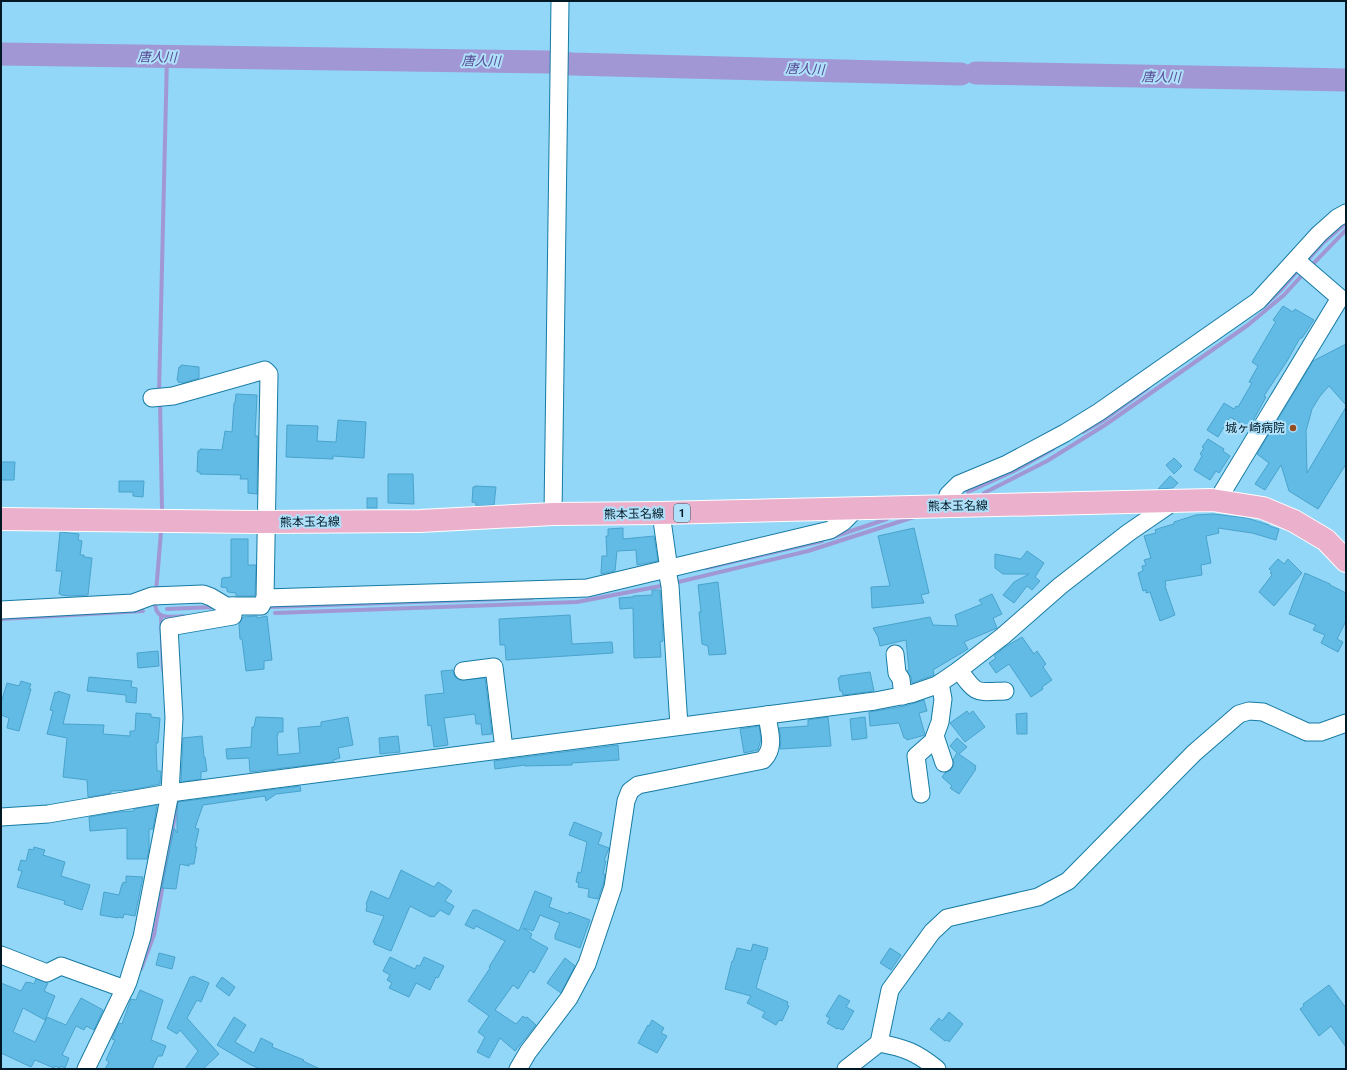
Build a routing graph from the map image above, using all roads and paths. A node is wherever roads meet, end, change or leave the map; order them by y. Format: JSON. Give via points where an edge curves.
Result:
{"nodes":[{"id":1,"x":560,"y":1,"type":"edge"},
{"id":2,"x":1346,"y":213,"type":"edge"},
{"id":3,"x":1296,"y":260,"type":"junction"},
{"id":4,"x":157,"y":398,"type":"dead end"},
{"id":5,"x":1176,"y":500,"type":"junction"},
{"id":6,"x":1217,"y":501,"type":"junction"},
{"id":7,"x":946,"y":506,"type":"junction"},
{"id":8,"x":856,"y":508,"type":"junction"},
{"id":9,"x":661,"y":513,"type":"junction"},
{"id":10,"x":553,"y":514,"type":"junction"},
{"id":11,"x":1,"y":519,"type":"edge"},
{"id":12,"x":266,"y":522,"type":"junction"},
{"id":13,"x":1346,"y":561,"type":"edge"},
{"id":14,"x":668,"y":575,"type":"junction"},
{"id":15,"x":265,"y":598,"type":"junction"},
{"id":16,"x":233,"y":606,"type":"junction"},
{"id":17,"x":1,"y":610,"type":"edge"},
{"id":18,"x":895,"y":654,"type":"dead end"},
{"id":19,"x":959,"y":670,"type":"junction"},
{"id":20,"x":463,"y":671,"type":"dead end"},
{"id":21,"x":940,"y":683,"type":"junction"},
{"id":22,"x":1005,"y":691,"type":"dead end"},
{"id":23,"x":903,"y":696,"type":"junction"},
{"id":24,"x":767,"y":715,"type":"junction"},
{"id":25,"x":1346,"y":723,"type":"edge"},
{"id":26,"x":679,"y":726,"type":"junction"},
{"id":27,"x":935,"y":736,"type":"junction"},
{"id":28,"x":504,"y":749,"type":"junction"},
{"id":29,"x":944,"y":763,"type":"dead end"},
{"id":30,"x":170,"y":793,"type":"junction"},
{"id":31,"x":921,"y":794,"type":"dead end"},
{"id":32,"x":2,"y":816,"type":"edge"},
{"id":33,"x":1,"y":954,"type":"edge"},
{"id":34,"x":124,"y":990,"type":"junction"},
{"id":35,"x":879,"y":1043,"type":"junction"},
{"id":36,"x":86,"y":1069,"type":"edge"},
{"id":37,"x":518,"y":1069,"type":"edge"},
{"id":38,"x":846,"y":1069,"type":"edge"},
{"id":39,"x":937,"y":1069,"type":"edge"}],
"edges":[{"from":1,"to":10,"type":"street"},
{"from":2,"to":3,"type":"street","via":[[1319,234]]},
{"from":3,"to":6,"type":"street","via":[[1340,298]]},
{"from":3,"to":7,"type":"street","via":[[1258,301],[1220,328],[1065,433],[1007,464],[959,484],[948,495]]},
{"from":4,"to":12,"type":"street","via":[[173,396],[266,370],[269,374]]},
{"from":5,"to":6,"type":"main road","name":"熊本玉名線","number":"1"},
{"from":5,"to":7,"type":"main road","name":"熊本玉名線","number":"1"},
{"from":5,"to":19,"type":"street","via":[[1128,533],[1060,586]]},
{"from":6,"to":13,"type":"main road","name":"熊本玉名線","number":"1","via":[[1263,508],[1294,521],[1326,540]]},
{"from":7,"to":8,"type":"main road","name":"熊本玉名線","number":"1"},
{"from":8,"to":9,"type":"main road","name":"熊本玉名線","number":"1"},
{"from":8,"to":14,"type":"street","via":[[843,522],[830,530]]},
{"from":9,"to":10,"type":"main road","name":"熊本玉名線","number":"1"},
{"from":9,"to":14,"type":"street"},
{"from":10,"to":12,"type":"main road","name":"熊本玉名線","number":"1","via":[[420,521]]},
{"from":11,"to":12,"type":"main road","name":"熊本玉名線","number":"1"},
{"from":12,"to":15,"type":"street"},
{"from":14,"to":15,"type":"street","via":[[588,588]]},
{"from":14,"to":26,"type":"street"},
{"from":15,"to":16,"type":"street","via":[[261,606]]},
{"from":16,"to":17,"type":"street","via":[[226,606],[202,594],[157,596],[133,603]]},
{"from":16,"to":30,"type":"street","via":[[233,616],[169,627],[174,718]]},
{"from":18,"to":23,"type":"street"},
{"from":19,"to":21,"type":"street"},
{"from":19,"to":22,"type":"street","via":[[979,692]]},
{"from":20,"to":28,"type":"street","via":[[494,667]]},
{"from":21,"to":23,"type":"street"},
{"from":21,"to":27,"type":"street","via":[[943,699]]},
{"from":23,"to":24,"type":"street"},
{"from":24,"to":26,"type":"street"},
{"from":24,"to":37,"type":"street","via":[[771,746],[763,760],[638,785],[630,791],[626,801],[613,886],[587,964],[569,998]]},
{"from":25,"to":35,"type":"street","via":[[1322,732],[1307,732],[1263,712],[1249,711],[1240,714],[1194,753],[1068,881],[1038,897],[948,918],[937,927],[890,990]]},
{"from":26,"to":28,"type":"street"},
{"from":27,"to":29,"type":"street"},
{"from":27,"to":31,"type":"street","via":[[916,756]]},
{"from":28,"to":30,"type":"street"},
{"from":30,"to":32,"type":"street","via":[[48,814]]},
{"from":30,"to":34,"type":"street","via":[[142,937]]},
{"from":33,"to":34,"type":"street","via":[[47,972],[61,966]]},
{"from":34,"to":36,"type":"street"},
{"from":35,"to":38,"type":"street"},
{"from":35,"to":39,"type":"street","via":[[902,1047]]}]}
